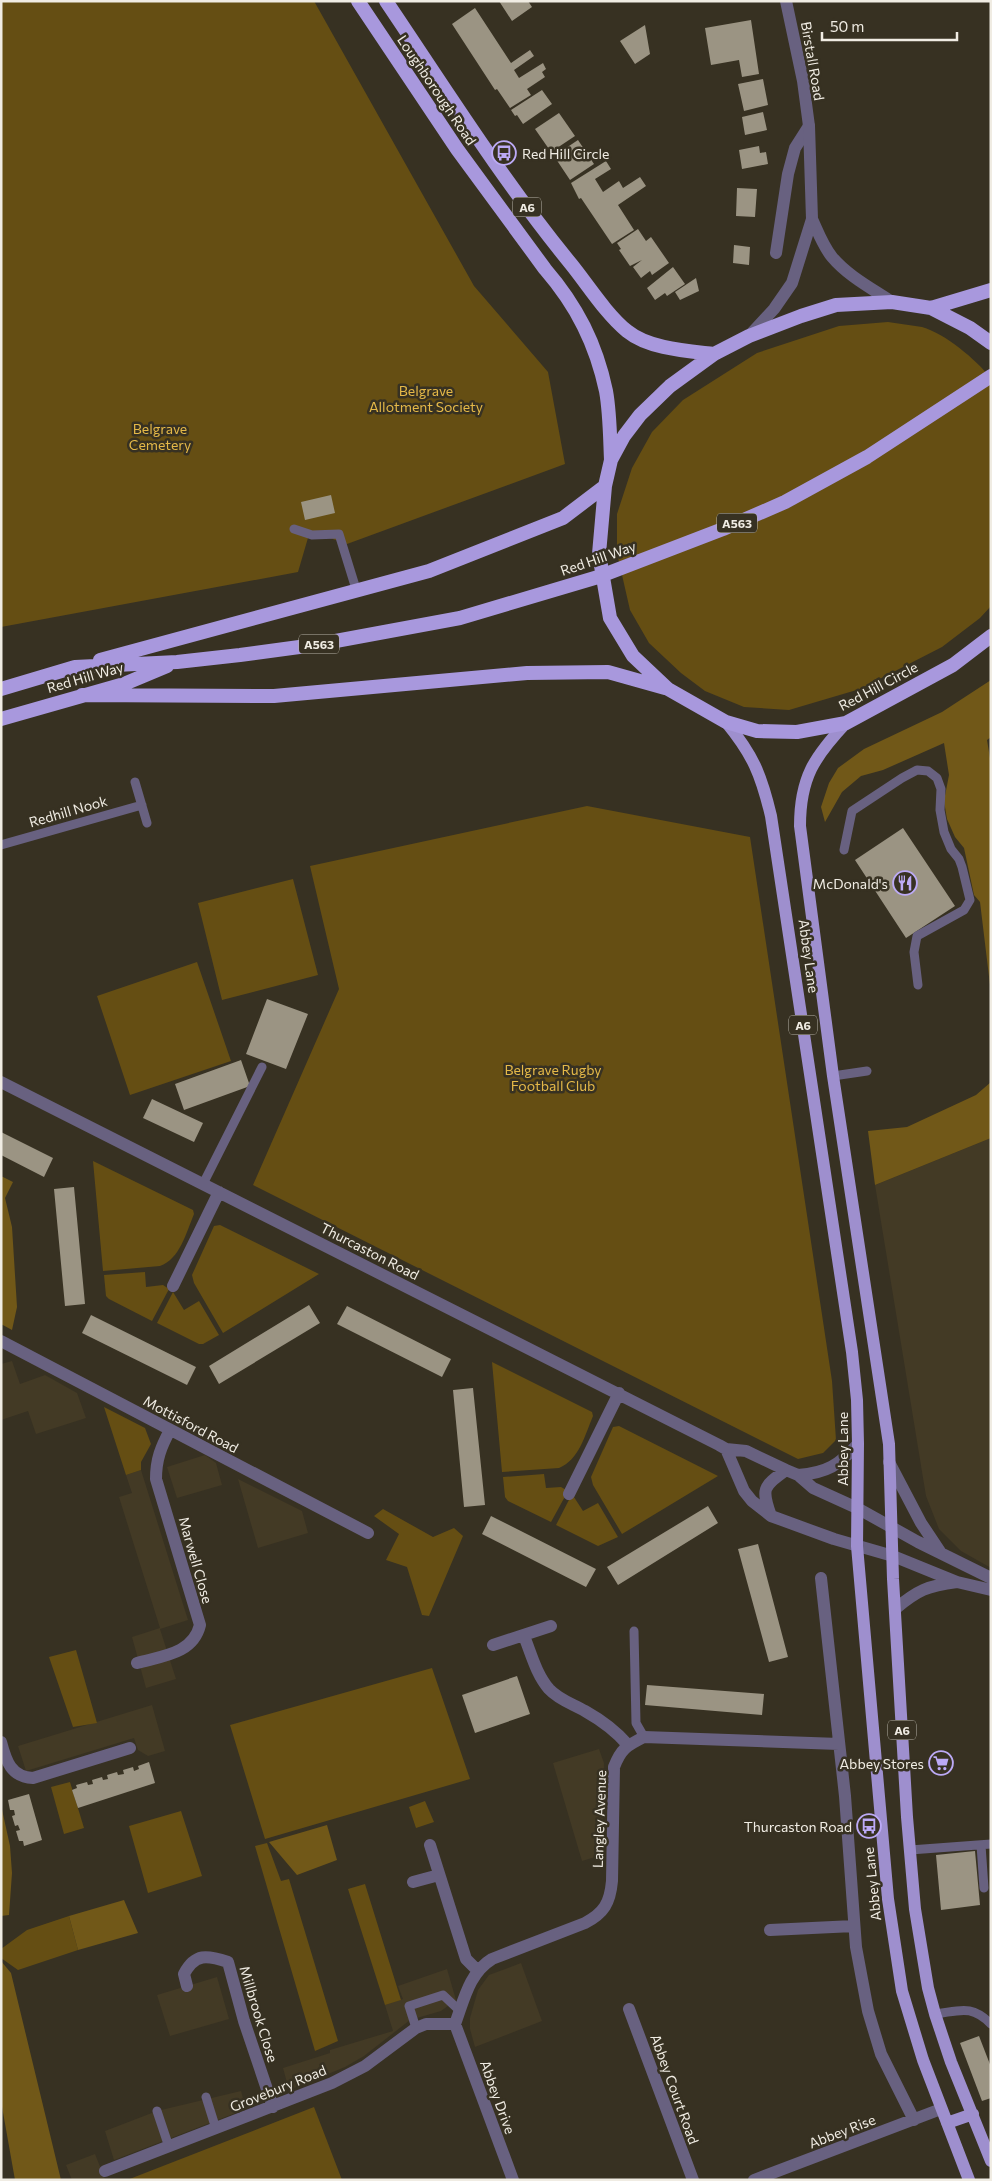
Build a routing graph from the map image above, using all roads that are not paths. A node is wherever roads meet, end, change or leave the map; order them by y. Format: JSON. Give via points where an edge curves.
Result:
{"nodes":[{"id":1,"x":358,"y":1,"type":"edge"},
{"id":2,"x":386,"y":1,"type":"edge"},
{"id":3,"x":786,"y":1,"type":"edge"},
{"id":4,"x":809,"y":126,"type":"junction"},
{"id":5,"x":812,"y":219,"type":"junction"},
{"id":6,"x":778,"y":233,"type":"junction"},
{"id":7,"x":792,"y":235,"type":"dead end"},
{"id":8,"x":776,"y":253,"type":"dead end"},
{"id":9,"x":991,"y":290,"type":"edge"},
{"id":10,"x":892,"y":302,"type":"junction"},
{"id":11,"x":931,"y":308,"type":"junction"},
{"id":12,"x":749,"y":336,"type":"junction"},
{"id":13,"x":991,"y":343,"type":"edge"},
{"id":14,"x":714,"y":354,"type":"junction"},
{"id":15,"x":991,"y":376,"type":"edge"},
{"id":16,"x":612,"y":460,"type":"junction"},
{"id":17,"x":605,"y":486,"type":"junction"},
{"id":18,"x":294,"y":529,"type":"dead end"},
{"id":19,"x":356,"y":589,"type":"junction"},
{"id":20,"x":991,"y":636,"type":"edge"},
{"id":21,"x":177,"y":662,"type":"junction"},
{"id":22,"x":75,"y":667,"type":"junction"},
{"id":23,"x":1,"y":689,"type":"edge"},
{"id":24,"x":668,"y":689,"type":"junction"},
{"id":25,"x":82,"y":695,"type":"junction"},
{"id":26,"x":1,"y":719,"type":"edge"},
{"id":27,"x":726,"y":722,"type":"junction"},
{"id":28,"x":846,"y":723,"type":"junction"},
{"id":29,"x":135,"y":782,"type":"dead end"},
{"id":30,"x":142,"y":805,"type":"junction"},
{"id":31,"x":147,"y":823,"type":"dead end"},
{"id":32,"x":1,"y":845,"type":"edge"},
{"id":33,"x":844,"y":850,"type":"dead end"},
{"id":34,"x":918,"y":985,"type":"dead end"},
{"id":35,"x":262,"y":1067,"type":"dead end"},
{"id":36,"x":867,"y":1070,"type":"dead end"},
{"id":37,"x":833,"y":1076,"type":"junction"},
{"id":38,"x":1,"y":1082,"type":"edge"},
{"id":39,"x":203,"y":1184,"type":"junction"},
{"id":40,"x":219,"y":1192,"type":"junction"},
{"id":41,"x":173,"y":1286,"type":"dead end"},
{"id":42,"x":1,"y":1341,"type":"edge"},
{"id":43,"x":620,"y":1393,"type":"junction"},
{"id":44,"x":170,"y":1430,"type":"junction"},
{"id":45,"x":858,"y":1444,"type":"junction"},
{"id":46,"x":726,"y":1449,"type":"junction"},
{"id":47,"x":889,"y":1462,"type":"junction"},
{"id":48,"x":792,"y":1472,"type":"junction"},
{"id":49,"x":569,"y":1494,"type":"dead end"},
{"id":50,"x":857,"y":1508,"type":"junction"},
{"id":51,"x":770,"y":1516,"type":"junction"},
{"id":52,"x":892,"y":1527,"type":"junction"},
{"id":53,"x":368,"y":1533,"type":"dead end"},
{"id":54,"x":857,"y":1546,"type":"junction"},
{"id":55,"x":943,"y":1555,"type":"junction"},
{"id":56,"x":893,"y":1556,"type":"junction"},
{"id":57,"x":821,"y":1578,"type":"dead end"},
{"id":58,"x":991,"y":1578,"type":"edge"},
{"id":59,"x":957,"y":1582,"type":"junction"},
{"id":60,"x":991,"y":1590,"type":"edge"},
{"id":61,"x":895,"y":1609,"type":"junction"},
{"id":62,"x":551,"y":1626,"type":"dead end"},
{"id":63,"x":634,"y":1630,"type":"dead end"},
{"id":64,"x":524,"y":1636,"type":"junction"},
{"id":65,"x":493,"y":1646,"type":"dead end"},
{"id":66,"x":138,"y":1663,"type":"dead end"},
{"id":67,"x":644,"y":1737,"type":"junction"},
{"id":68,"x":1,"y":1742,"type":"edge"},
{"id":69,"x":839,"y":1744,"type":"junction"},
{"id":70,"x":628,"y":1745,"type":"junction"},
{"id":71,"x":130,"y":1748,"type":"dead end"},
{"id":72,"x":986,"y":1844,"type":"edge"},
{"id":73,"x":430,"y":1845,"type":"dead end"},
{"id":74,"x":910,"y":1850,"type":"junction"},
{"id":75,"x":439,"y":1875,"type":"junction"},
{"id":76,"x":413,"y":1882,"type":"dead end"},
{"id":77,"x":984,"y":1888,"type":"dead end"},
{"id":78,"x":854,"y":1926,"type":"junction"},
{"id":79,"x":770,"y":1930,"type":"dead end"},
{"id":80,"x":478,"y":1970,"type":"junction"},
{"id":81,"x":187,"y":1986,"type":"dead end"},
{"id":82,"x":629,"y":2009,"type":"dead end"},
{"id":83,"x":460,"y":2011,"type":"junction"},
{"id":84,"x":935,"y":2014,"type":"junction"},
{"id":85,"x":455,"y":2024,"type":"junction"},
{"id":86,"x":991,"y":2024,"type":"edge"},
{"id":87,"x":416,"y":2028,"type":"junction"},
{"id":88,"x":206,"y":2097,"type":"dead end"},
{"id":89,"x":273,"y":2107,"type":"junction"},
{"id":90,"x":941,"y":2109,"type":"junction"},
{"id":91,"x":157,"y":2111,"type":"dead end"},
{"id":92,"x":973,"y":2114,"type":"junction"},
{"id":93,"x":914,"y":2120,"type":"junction"},
{"id":94,"x":947,"y":2123,"type":"junction"},
{"id":95,"x":216,"y":2129,"type":"junction"},
{"id":96,"x":169,"y":2147,"type":"junction"},
{"id":97,"x":991,"y":2161,"type":"edge"},
{"id":98,"x":105,"y":2171,"type":"dead end"},
{"id":99,"x":513,"y":2180,"type":"edge"},
{"id":100,"x":693,"y":2180,"type":"edge"},
{"id":101,"x":754,"y":2180,"type":"edge"},
{"id":102,"x":969,"y":2180,"type":"edge"}],
"edges":[{"from":1,"to":16,"type":"highway","name":"Loughborough Road","number":"A6","via":[[456,149],[559,286],[588,332],[606,392]]},
{"from":2,"to":14,"type":"highway","name":"Loughborough Road","number":"A6","via":[[508,181],[614,317],[632,334],[659,345]]},
{"from":3,"to":4,"type":"street","name":"Birstall Road"},
{"from":4,"to":5,"type":"street","name":"Birstall Road"},
{"from":4,"to":6,"type":"street","via":[[795,148]]},
{"from":5,"to":10,"type":"street","name":"Birstall Road","via":[[823,243],[840,265]]},
{"from":5,"to":12,"type":"street","name":"Birstall Road","via":[[792,283]]},
{"from":6,"to":7,"type":"street"},
{"from":6,"to":8,"type":"street"},
{"from":9,"to":11,"type":"highway"},
{"from":10,"to":11,"type":"highway","name":"Red Hill Circle","number":"A6"},
{"from":10,"to":12,"type":"highway","name":"Red Hill Circle","number":"A6","via":[[836,305]]},
{"from":11,"to":13,"type":"highway","name":"Red Hill Circle","number":"A6"},
{"from":12,"to":14,"type":"highway","name":"Red Hill Circle","number":"A6"},
{"from":14,"to":16,"type":"highway","name":"Red Hill Circle","number":"A6","via":[[653,401],[624,436]]},
{"from":15,"to":21,"type":"highway","name":"Red Hill Way","number":"A563","via":[[867,457],[785,502],[598,577],[460,618],[314,645]]},
{"from":16,"to":17,"type":"highway","name":"Red Hill Circle","number":"A6"},
{"from":17,"to":19,"type":"highway","via":[[563,518],[429,571]]},
{"from":17,"to":24,"type":"highway","name":"Red Hill Circle","number":"A6","via":[[599,554],[610,618],[633,656]]},
{"from":18,"to":19,"type":"lane","via":[[312,535],[339,534]]},
{"from":19,"to":22,"type":"highway"},
{"from":20,"to":28,"type":"highway","name":"Red Hill Circle","number":"A6","via":[[953,664]]},
{"from":21,"to":22,"type":"highway","name":"Red Hill Way","number":"A563"},
{"from":21,"to":25,"type":"highway","name":"Red Hill Way","number":"A563","via":[[124,684]]},
{"from":22,"to":23,"type":"highway","name":"Red Hill Way","number":"A563"},
{"from":24,"to":25,"type":"highway","via":[[608,672],[527,673],[274,696]]},
{"from":24,"to":27,"type":"highway","name":"Red Hill Circle","number":"A6"},
{"from":25,"to":26,"type":"highway","name":"Red Hill Way","number":"A563"},
{"from":27,"to":28,"type":"highway","name":"Red Hill Circle","number":"A6","via":[[778,733]]},
{"from":27,"to":45,"type":"main road","name":"Abbey Lane","number":"A6","via":[[757,767],[772,816],[852,1352]]},
{"from":28,"to":37,"type":"main road","name":"Abbey Lane","number":"A6","via":[[816,759],[800,801],[800,826]]},
{"from":29,"to":30,"type":"lane"},
{"from":30,"to":31,"type":"lane"},
{"from":30,"to":32,"type":"lane","name":"Redhill Nook"},
{"from":33,"to":34,"type":"lane","via":[[852,811],[917,770],[928,771],[937,778],[941,788],[944,832],[959,859],[970,900],[964,910],[917,936],[914,952]]},
{"from":35,"to":39,"type":"lane"},
{"from":36,"to":37,"type":"lane"},
{"from":37,"to":47,"type":"main road","name":"Abbey Lane","number":"A6","via":[[889,1444]]},
{"from":38,"to":39,"type":"street","name":"Thurcaston Road"},
{"from":39,"to":40,"type":"street","name":"Thurcaston Road"},
{"from":40,"to":41,"type":"street"},
{"from":40,"to":43,"type":"street","name":"Thurcaston Road"},
{"from":42,"to":44,"type":"street","name":"Mottisford Road"},
{"from":43,"to":46,"type":"street","name":"Thurcaston Road"},
{"from":43,"to":49,"type":"street"},
{"from":44,"to":53,"type":"street","name":"Mottisford Road"},
{"from":44,"to":66,"type":"street","name":"Marwell Close","via":[[158,1453],[156,1479],[200,1625],[197,1636],[183,1650]]},
{"from":45,"to":48,"type":"street","via":[[832,1468],[816,1474]]},
{"from":45,"to":50,"type":"main road","name":"Abbey Lane","number":"A6"},
{"from":46,"to":48,"type":"street","name":"Thurcaston Road","via":[[746,1451]]},
{"from":46,"to":51,"type":"street","via":[[744,1491]]},
{"from":47,"to":52,"type":"main road","name":"Abbey Lane","number":"A6"},
{"from":47,"to":55,"type":"street","name":"Thurcaston Road","via":[[921,1523]]},
{"from":48,"to":50,"type":"street","name":"Thurcaston Road","via":[[813,1488]]},
{"from":48,"to":51,"type":"street","via":[[768,1482],[764,1496]]},
{"from":50,"to":52,"type":"street","name":"Thurcaston Road"},
{"from":50,"to":54,"type":"main road","name":"Abbey Lane","number":"A6"},
{"from":51,"to":54,"type":"street"},
{"from":52,"to":55,"type":"street","name":"Thurcaston Road"},
{"from":52,"to":56,"type":"main road","name":"Abbey Lane","number":"A6"},
{"from":54,"to":56,"type":"street"},
{"from":54,"to":90,"type":"main road","name":"Abbey Lane","number":"A6","via":[[889,1909],[902,1991]]},
{"from":55,"to":58,"type":"street","name":"Thurcaston Road"},
{"from":56,"to":59,"type":"street"},
{"from":56,"to":61,"type":"main road","name":"Abbey Lane","number":"A6"},
{"from":57,"to":69,"type":"street"},
{"from":59,"to":60,"type":"street"},
{"from":59,"to":61,"type":"street","via":[[915,1592]]},
{"from":61,"to":74,"type":"main road","name":"Abbey Lane","number":"A6"},
{"from":62,"to":64,"type":"street"},
{"from":63,"to":67,"type":"lane","via":[[636,1723]]},
{"from":64,"to":65,"type":"street"},
{"from":64,"to":70,"type":"street","via":[[549,1689],[603,1722]]},
{"from":67,"to":69,"type":"street"},
{"from":67,"to":70,"type":"street"},
{"from":68,"to":71,"type":"street","via":[[8,1765],[24,1778]]},
{"from":69,"to":78,"type":"street"},
{"from":70,"to":80,"type":"street","name":"Langley Avenue","via":[[619,1754],[614,1767],[612,1881],[606,1908],[585,1923],[492,1959]]},
{"from":72,"to":74,"type":"lane"},
{"from":72,"to":77,"type":"lane"},
{"from":73,"to":75,"type":"street"},
{"from":74,"to":84,"type":"main road","name":"Abbey Lane","number":"A6","via":[[915,1909]]},
{"from":75,"to":76,"type":"street"},
{"from":75,"to":80,"type":"street","via":[[466,1959]]},
{"from":78,"to":79,"type":"street"},
{"from":78,"to":93,"type":"street","via":[[868,2011],[881,2054]]},
{"from":80,"to":83,"type":"street"},
{"from":81,"to":89,"type":"street","name":"Millbrook Close","via":[[184,1974],[199,1957],[228,1962]]},
{"from":82,"to":100,"type":"street","name":"Abbey Court Road"},
{"from":83,"to":85,"type":"street"},
{"from":83,"to":87,"type":"lane","via":[[443,1995],[409,2006]]},
{"from":84,"to":86,"type":"lane","via":[[972,2010]]},
{"from":84,"to":92,"type":"main road","name":"Abbey Lane","number":"A6"},
{"from":85,"to":87,"type":"street","name":"Grovebury Road","via":[[426,2024]]},
{"from":85,"to":99,"type":"street","name":"Abbey Drive"},
{"from":87,"to":89,"type":"street","name":"Grovebury Road","via":[[351,2074]]},
{"from":88,"to":95,"type":"lane"},
{"from":89,"to":95,"type":"street","name":"Grovebury Road"},
{"from":90,"to":93,"type":"street","name":"Abbey Rise"},
{"from":90,"to":94,"type":"main road","name":"Abbey Lane","number":"A6"},
{"from":91,"to":96,"type":"lane"},
{"from":92,"to":94,"type":"main road"},
{"from":92,"to":97,"type":"main road","name":"Abbey Lane","number":"A6"},
{"from":93,"to":101,"type":"street","name":"Abbey Rise"},
{"from":94,"to":102,"type":"main road","name":"Abbey Lane","number":"A6"},
{"from":95,"to":96,"type":"street","name":"Grovebury Road"},
{"from":96,"to":98,"type":"street","name":"Grovebury Road"}]}
